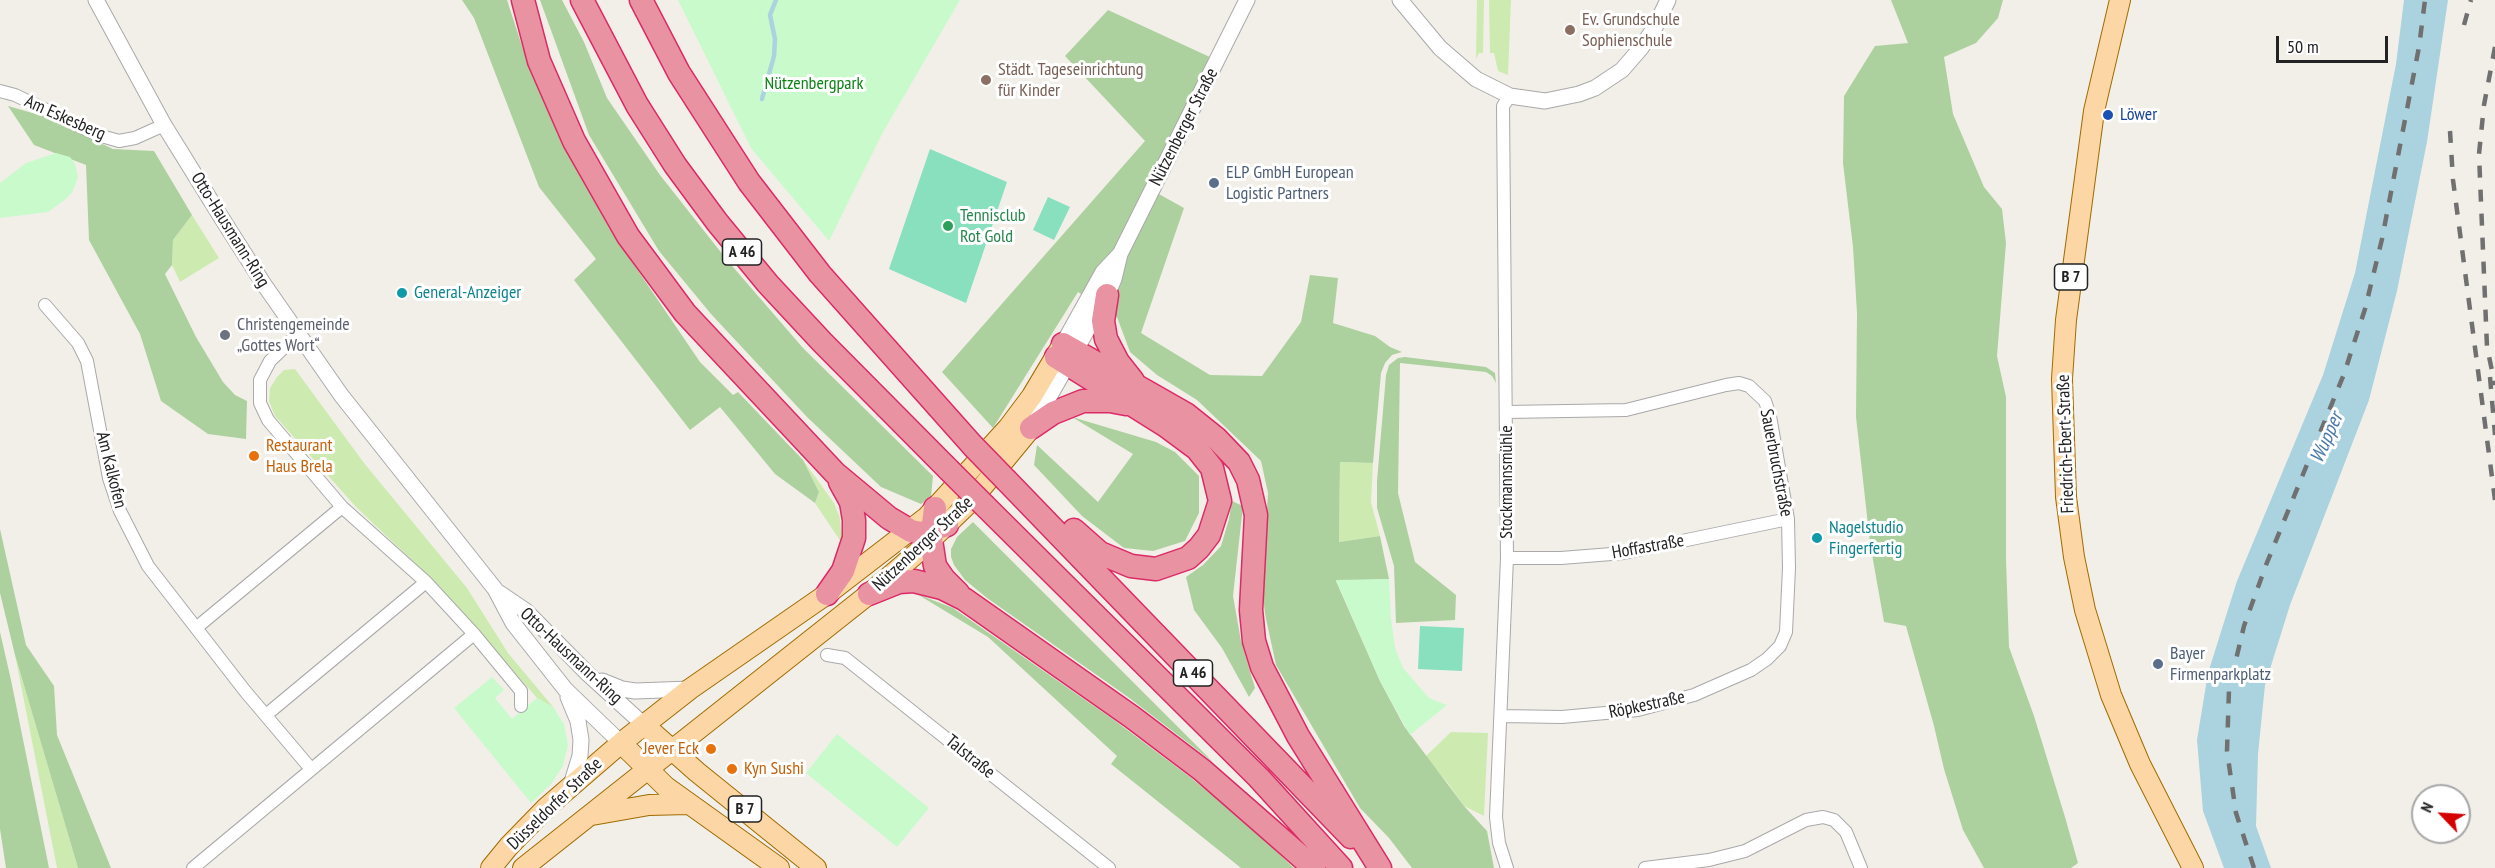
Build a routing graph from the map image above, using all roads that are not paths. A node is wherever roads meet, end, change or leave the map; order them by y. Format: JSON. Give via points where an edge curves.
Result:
{"nodes":[{"id":1,"x":96,"y":0,"type":"edge"},
{"id":2,"x":523,"y":0,"type":"edge"},
{"id":3,"x":582,"y":0,"type":"edge"},
{"id":4,"x":641,"y":0,"type":"edge"},
{"id":5,"x":1247,"y":0,"type":"edge"},
{"id":6,"x":1400,"y":0,"type":"edge"},
{"id":7,"x":1668,"y":0,"type":"edge"},
{"id":8,"x":2120,"y":0,"type":"edge"},
{"id":9,"x":0,"y":91,"type":"edge"},
{"id":10,"x":1510,"y":96,"type":"junction"},
{"id":11,"x":164,"y":125,"type":"junction"},
{"id":12,"x":1120,"y":254,"type":"junction"},
{"id":13,"x":1107,"y":295,"type":"junction"},
{"id":14,"x":45,"y":304,"type":"dead end"},
{"id":15,"x":298,"y":334,"type":"junction"},
{"id":16,"x":1066,"y":354,"type":"junction"},
{"id":17,"x":1135,"y":395,"type":"junction"},
{"id":18,"x":1507,"y":412,"type":"junction"},
{"id":19,"x":1031,"y":428,"type":"junction"},
{"id":20,"x":835,"y":473,"type":"junction"},
{"id":21,"x":1011,"y":476,"type":"junction"},
{"id":22,"x":342,"y":507,"type":"junction"},
{"id":23,"x":1788,"y":519,"type":"junction"},
{"id":24,"x":931,"y":527,"type":"junction"},
{"id":25,"x":1507,"y":558,"type":"junction"},
{"id":26,"x":426,"y":582,"type":"junction"},
{"id":27,"x":495,"y":589,"type":"junction"},
{"id":28,"x":827,"y":594,"type":"junction"},
{"id":29,"x":869,"y":594,"type":"junction"},
{"id":30,"x":964,"y":598,"type":"junction"},
{"id":31,"x":196,"y":628,"type":"junction"},
{"id":32,"x":474,"y":634,"type":"junction"},
{"id":33,"x":1780,"y":646,"type":"joint"},
{"id":34,"x":827,"y":655,"type":"dead end"},
{"id":35,"x":588,"y":674,"type":"junction"},
{"id":36,"x":565,"y":689,"type":"junction"},
{"id":37,"x":690,"y":689,"type":"junction"},
{"id":38,"x":521,"y":706,"type":"dead end"},
{"id":39,"x":266,"y":715,"type":"junction"},
{"id":40,"x":1501,"y":716,"type":"junction"},
{"id":41,"x":644,"y":725,"type":"junction"},
{"id":42,"x":621,"y":743,"type":"junction"},
{"id":43,"x":673,"y":752,"type":"junction"},
{"id":44,"x":311,"y":769,"type":"junction"},
{"id":45,"x":648,"y":770,"type":"junction"},
{"id":46,"x":571,"y":785,"type":"junction"},
{"id":47,"x":688,"y":804,"type":"junction"},
{"id":48,"x":592,"y":815,"type":"junction"},
{"id":49,"x":1379,"y":867,"type":"edge"},
{"id":50,"x":193,"y":868,"type":"edge"},
{"id":51,"x":491,"y":868,"type":"edge"},
{"id":52,"x":523,"y":868,"type":"edge"},
{"id":53,"x":779,"y":868,"type":"edge"},
{"id":54,"x":816,"y":868,"type":"edge"},
{"id":55,"x":1109,"y":868,"type":"edge"},
{"id":56,"x":1314,"y":868,"type":"edge"},
{"id":57,"x":1341,"y":868,"type":"edge"},
{"id":58,"x":1507,"y":868,"type":"edge"},
{"id":59,"x":1645,"y":868,"type":"edge"},
{"id":60,"x":1861,"y":868,"type":"edge"},
{"id":61,"x":2193,"y":868,"type":"edge"}],
"edges":[{"from":1,"to":11,"type":"street","name":"Otto-Hausmann-Ring"},
{"from":2,"to":20,"type":"highway","via":[[539,62],[574,141],[628,236],[692,320]]},
{"from":3,"to":57,"type":"highway","number":"A 46","bridge":true,"via":[[637,105],[675,165],[768,284],[1259,778]]},
{"from":4,"to":21,"type":"highway","number":"A 46","via":[[679,73],[749,182],[820,274],[897,361],[929,382]]},
{"from":5,"to":12,"type":"street","name":"Nützenberger Straße"},
{"from":6,"to":10,"type":"street","via":[[1456,64]]},
{"from":7,"to":10,"type":"street","via":[[1641,48],[1622,70],[1595,88],[1545,101]]},
{"from":8,"to":61,"type":"main road","name":"Friedrich-Ebert-Straße","number":"B 7","via":[[2094,111],[2067,310],[2062,379],[2066,497],[2085,610],[2111,695],[2140,764]]},
{"from":9,"to":11,"type":"street","name":"Am Eskesberg","via":[[119,141]]},
{"from":10,"to":18,"type":"street","name":"Stockmannsmühle","via":[[1503,106]]},
{"from":11,"to":15,"type":"street","name":"Otto-Hausmann-Ring"},
{"from":12,"to":13,"type":"street","name":"Nützenberger Straße"},
{"from":12,"to":16,"type":"street","name":"Nützenberger Straße","via":[[1103,272]]},
{"from":13,"to":16,"type":"street","name":"Nützenberger Straße"},
{"from":13,"to":17,"type":"highway","via":[[1103,321],[1106,339]]},
{"from":14,"to":31,"type":"street","name":"Am Kalkofen","via":[[78,343],[87,361],[109,478],[120,511],[148,566]]},
{"from":15,"to":22,"type":"street","via":[[265,369],[260,380],[260,403],[268,420]]},
{"from":15,"to":27,"type":"street","name":"Otto-Hausmann-Ring","via":[[341,395]]},
{"from":16,"to":17,"type":"highway"},
{"from":16,"to":19,"type":"street","name":"Nützenberger Straße"},
{"from":16,"to":24,"type":"main road","name":"Nützenberger Straße"},
{"from":17,"to":19,"type":"highway","via":[[1110,401],[1083,401],[1053,413]]},
{"from":17,"to":21,"type":"highway","via":[[1197,449],[1212,468],[1220,501],[1216,517],[1209,535],[1188,558],[1170,566],[1141,568],[1100,553]]},
{"from":17,"to":49,"type":"highway","via":[[1194,419],[1239,462],[1248,480],[1256,515],[1251,610],[1262,667],[1298,736]]},
{"from":18,"to":23,"type":"street","name":"Sauerbruchstraße","via":[[1626,410],[1726,385],[1749,386],[1765,401],[1770,416]]},
{"from":18,"to":25,"type":"street","name":"Stockmannsmühle"},
{"from":19,"to":24,"type":"main road","name":"Nützenberger Straße","via":[[987,483]]},
{"from":20,"to":24,"type":"highway","via":[[889,518]]},
{"from":20,"to":28,"type":"highway","via":[[851,502],[854,538],[843,571]]},
{"from":21,"to":49,"type":"highway","number":"A 46"},
{"from":22,"to":26,"type":"street"},
{"from":22,"to":31,"type":"street"},
{"from":23,"to":25,"type":"street","name":"Hoffastraße","via":[[1624,553]]},
{"from":23,"to":33,"type":"street","name":"Sauerbruchstraße","via":[[1788,605],[1786,632]]},
{"from":24,"to":28,"type":"main road","name":"Nützenberger Straße"},
{"from":24,"to":29,"type":"main road","name":"Nützenberger Straße"},
{"from":24,"to":30,"type":"highway","via":[[935,566]]},
{"from":25,"to":40,"type":"street","name":"Stockmannsmühle"},
{"from":26,"to":32,"type":"street"},
{"from":26,"to":39,"type":"street"},
{"from":27,"to":35,"type":"street","name":"Otto-Hausmann-Ring","via":[[526,611]]},
{"from":27,"to":36,"type":"street","name":"Otto-Hausmann-Ring","via":[[513,622]]},
{"from":28,"to":37,"type":"main road","name":"Nützenberger Straße"},
{"from":29,"to":30,"type":"highway","via":[[899,582],[914,582]]},
{"from":29,"to":43,"type":"main road","name":"Nützenberger Straße"},
{"from":30,"to":56,"type":"highway","via":[[1132,717],[1202,771]]},
{"from":31,"to":39,"type":"street","name":"Am Kalkofen"},
{"from":32,"to":38,"type":"street","via":[[521,691]]},
{"from":32,"to":44,"type":"street"},
{"from":33,"to":40,"type":"street","name":"Röpkestraße","via":[[1750,670],[1674,701],[1596,715]]},
{"from":34,"to":55,"type":"street","name":"Talstraße","via":[[845,658]]},
{"from":35,"to":37,"type":"street","via":[[622,689]]},
{"from":35,"to":41,"type":"street","name":"Otto-Hausmann-Ring"},
{"from":36,"to":42,"type":"street","name":"Otto-Hausmann-Ring"},
{"from":36,"to":46,"type":"street","via":[[581,740]]},
{"from":37,"to":41,"type":"main road","name":"Nützenberger Straße"},
{"from":39,"to":44,"type":"street","name":"Am Kalkofen"},
{"from":40,"to":58,"type":"street","name":"Stockmannsmühle","via":[[1496,817]]},
{"from":41,"to":42,"type":"main road","name":"Nützenberger Straße"},
{"from":41,"to":43,"type":"main road","number":"B 7"},
{"from":42,"to":45,"type":"main road","number":"B 7"},
{"from":42,"to":46,"type":"main road","name":"Düsseldorfer Straße"},
{"from":43,"to":45,"type":"main road","name":"Nützenberger Straße"},
{"from":43,"to":54,"type":"main road","number":"B 7"},
{"from":44,"to":50,"type":"street"},
{"from":45,"to":47,"type":"main road","number":"B 7"},
{"from":45,"to":48,"type":"main road","name":"Düsseldorfer Straße"},
{"from":46,"to":51,"type":"main road","name":"Düsseldorfer Straße"},
{"from":47,"to":48,"type":"main road","via":[[650,805]]},
{"from":47,"to":53,"type":"main road","number":"B 7"},
{"from":48,"to":52,"type":"main road","name":"Düsseldorfer Straße"},
{"from":59,"to":60,"type":"street","via":[[1745,851],[1806,820],[1823,817],[1834,820],[1846,832]]}]}
